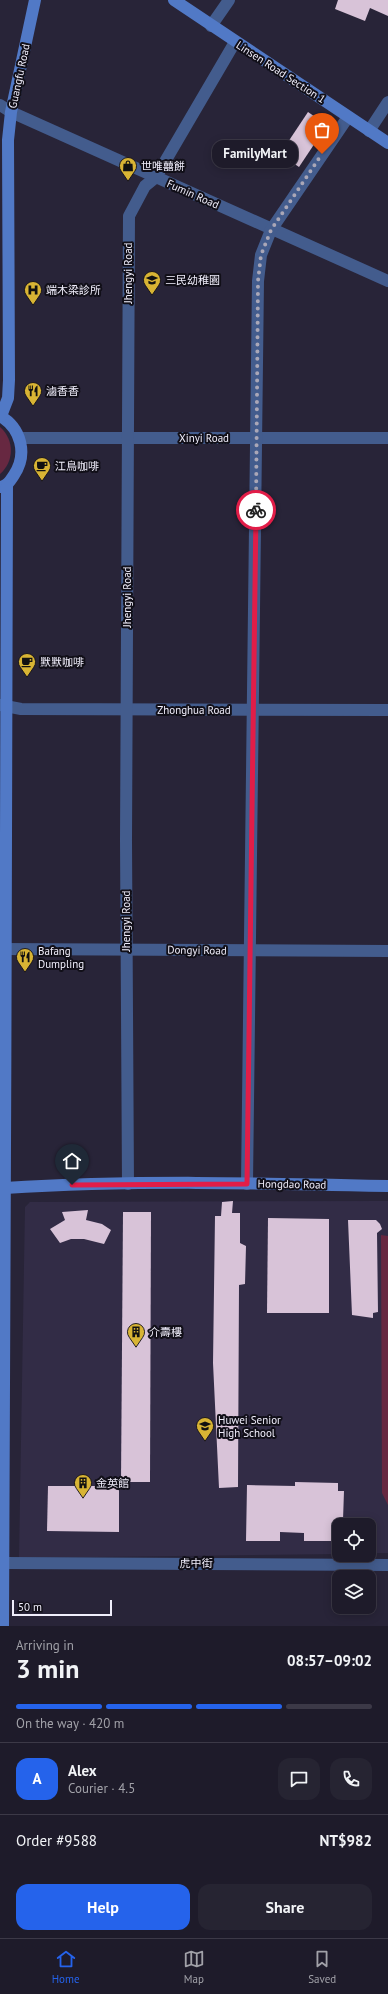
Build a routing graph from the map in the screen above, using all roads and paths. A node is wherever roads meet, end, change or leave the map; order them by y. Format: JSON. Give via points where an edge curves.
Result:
{"nodes":[{"id":1,"x":35,"y":0,"type":"edge"},
{"id":2,"x":174,"y":0,"type":"edge"},
{"id":3,"x":228,"y":0,"type":"edge"},
{"id":4,"x":211,"y":26,"type":"junction"},
{"id":5,"x":235,"y":42,"type":"junction"},
{"id":6,"x":388,"y":102,"type":"edge"},
{"id":7,"x":0,"y":105,"type":"edge"},
{"id":8,"x":11,"y":112,"type":"junction"},
{"id":9,"x":348,"y":117,"type":"junction"},
{"id":10,"x":369,"y":131,"type":"junction"},
{"id":11,"x":4,"y":142,"type":"edge"},
{"id":12,"x":388,"y":143,"type":"edge"},
{"id":13,"x":156,"y":177,"type":"junction"},
{"id":14,"x":271,"y":230,"type":"junction"},
{"id":15,"x":388,"y":281,"type":"edge"},
{"id":16,"x":1,"y":416,"type":"edge"},
{"id":17,"x":20,"y":438,"type":"junction"},
{"id":18,"x":127,"y":438,"type":"junction"},
{"id":19,"x":257,"y":438,"type":"junction"},
{"id":20,"x":388,"y":438,"type":"edge"},
{"id":21,"x":4,"y":486,"type":"edge"},
{"id":22,"x":3,"y":705,"type":"edge"},
{"id":23,"x":127,"y":709,"type":"junction"},
{"id":24,"x":252,"y":710,"type":"junction"},
{"id":25,"x":388,"y":710,"type":"edge"},
{"id":26,"x":3,"y":949,"type":"edge"},
{"id":27,"x":126,"y":949,"type":"junction"},
{"id":28,"x":251,"y":951,"type":"junction"},
{"id":29,"x":388,"y":951,"type":"edge"},
{"id":30,"x":128,"y":1184,"type":"junction"},
{"id":31,"x":247,"y":1184,"type":"junction"},
{"id":32,"x":388,"y":1186,"type":"edge"},
{"id":33,"x":2,"y":1188,"type":"edge"},
{"id":34,"x":4,"y":1563,"type":"junction"},
{"id":35,"x":388,"y":1565,"type":"edge"},
{"id":36,"x":3,"y":1626,"type":"edge"}],
"edges":[{"from":1,"to":8,"type":"street","name":"Guangfu Road"},
{"from":2,"to":4,"type":"street","name":"Linsen Road Section 1"},
{"from":3,"to":4,"type":"street"},
{"from":4,"to":5,"type":"street","name":"Linsen Road Section 1"},
{"from":5,"to":9,"type":"street","name":"Linsen Road Section 1"},
{"from":5,"to":13,"type":"street","name":"Jhengyi Road"},
{"from":6,"to":10,"type":"street"},
{"from":7,"to":8,"type":"street","name":"Fumin Road"},
{"from":8,"to":11,"type":"street","name":"Guangfu Road"},
{"from":8,"to":13,"type":"street","name":"Fumin Road"},
{"from":9,"to":10,"type":"street","name":"Linsen Road Section 1"},
{"from":9,"to":14,"type":"street"},
{"from":10,"to":12,"type":"street","name":"Linsen Road Section 1"},
{"from":11,"to":16,"type":"street","name":"Guangfu Road","via":[[9,380],[8,398]]},
{"from":13,"to":14,"type":"street","name":"Fumin Road"},
{"from":13,"to":18,"type":"street","name":"Jhengyi Road","via":[[145,186],[129,216]]},
{"from":14,"to":15,"type":"street","name":"Fumin Road"},
{"from":14,"to":19,"type":"street","via":[[261,255],[258,281]]},
{"from":16,"to":17,"type":"street","name":"Guangfu Road","via":[[11,424]]},
{"from":17,"to":18,"type":"street","name":"Xinyi Road"},
{"from":17,"to":21,"type":"street","via":[[21,458],[18,469]]},
{"from":18,"to":19,"type":"street","name":"Xinyi Road"},
{"from":18,"to":23,"type":"street","name":"Jhengyi Road"},
{"from":19,"to":20,"type":"street","name":"Xinyi Road"},
{"from":19,"to":24,"type":"street"},
{"from":21,"to":22,"type":"street"},
{"from":22,"to":23,"type":"street","name":"Zhonghua Road","via":[[21,709]]},
{"from":22,"to":26,"type":"street"},
{"from":23,"to":24,"type":"street","name":"Zhonghua Road"},
{"from":23,"to":27,"type":"street","name":"Jhengyi Road"},
{"from":24,"to":25,"type":"street","name":"Zhonghua Road"},
{"from":24,"to":28,"type":"street"},
{"from":26,"to":27,"type":"street","name":"Dongyi Road"},
{"from":26,"to":33,"type":"street"},
{"from":27,"to":28,"type":"street","name":"Dongyi Road"},
{"from":27,"to":30,"type":"street","name":"Jhengyi Road"},
{"from":28,"to":29,"type":"street","name":"Dongyi Road"},
{"from":28,"to":31,"type":"street"},
{"from":30,"to":31,"type":"street","name":"Hongdao Road"},
{"from":30,"to":33,"type":"street","name":"Hongdao Road"},
{"from":31,"to":32,"type":"street","name":"Hongdao Road"},
{"from":33,"to":34,"type":"street","via":[[6,1351]]},
{"from":34,"to":35,"type":"street","name":"虎中街"},
{"from":34,"to":36,"type":"street"}]}
